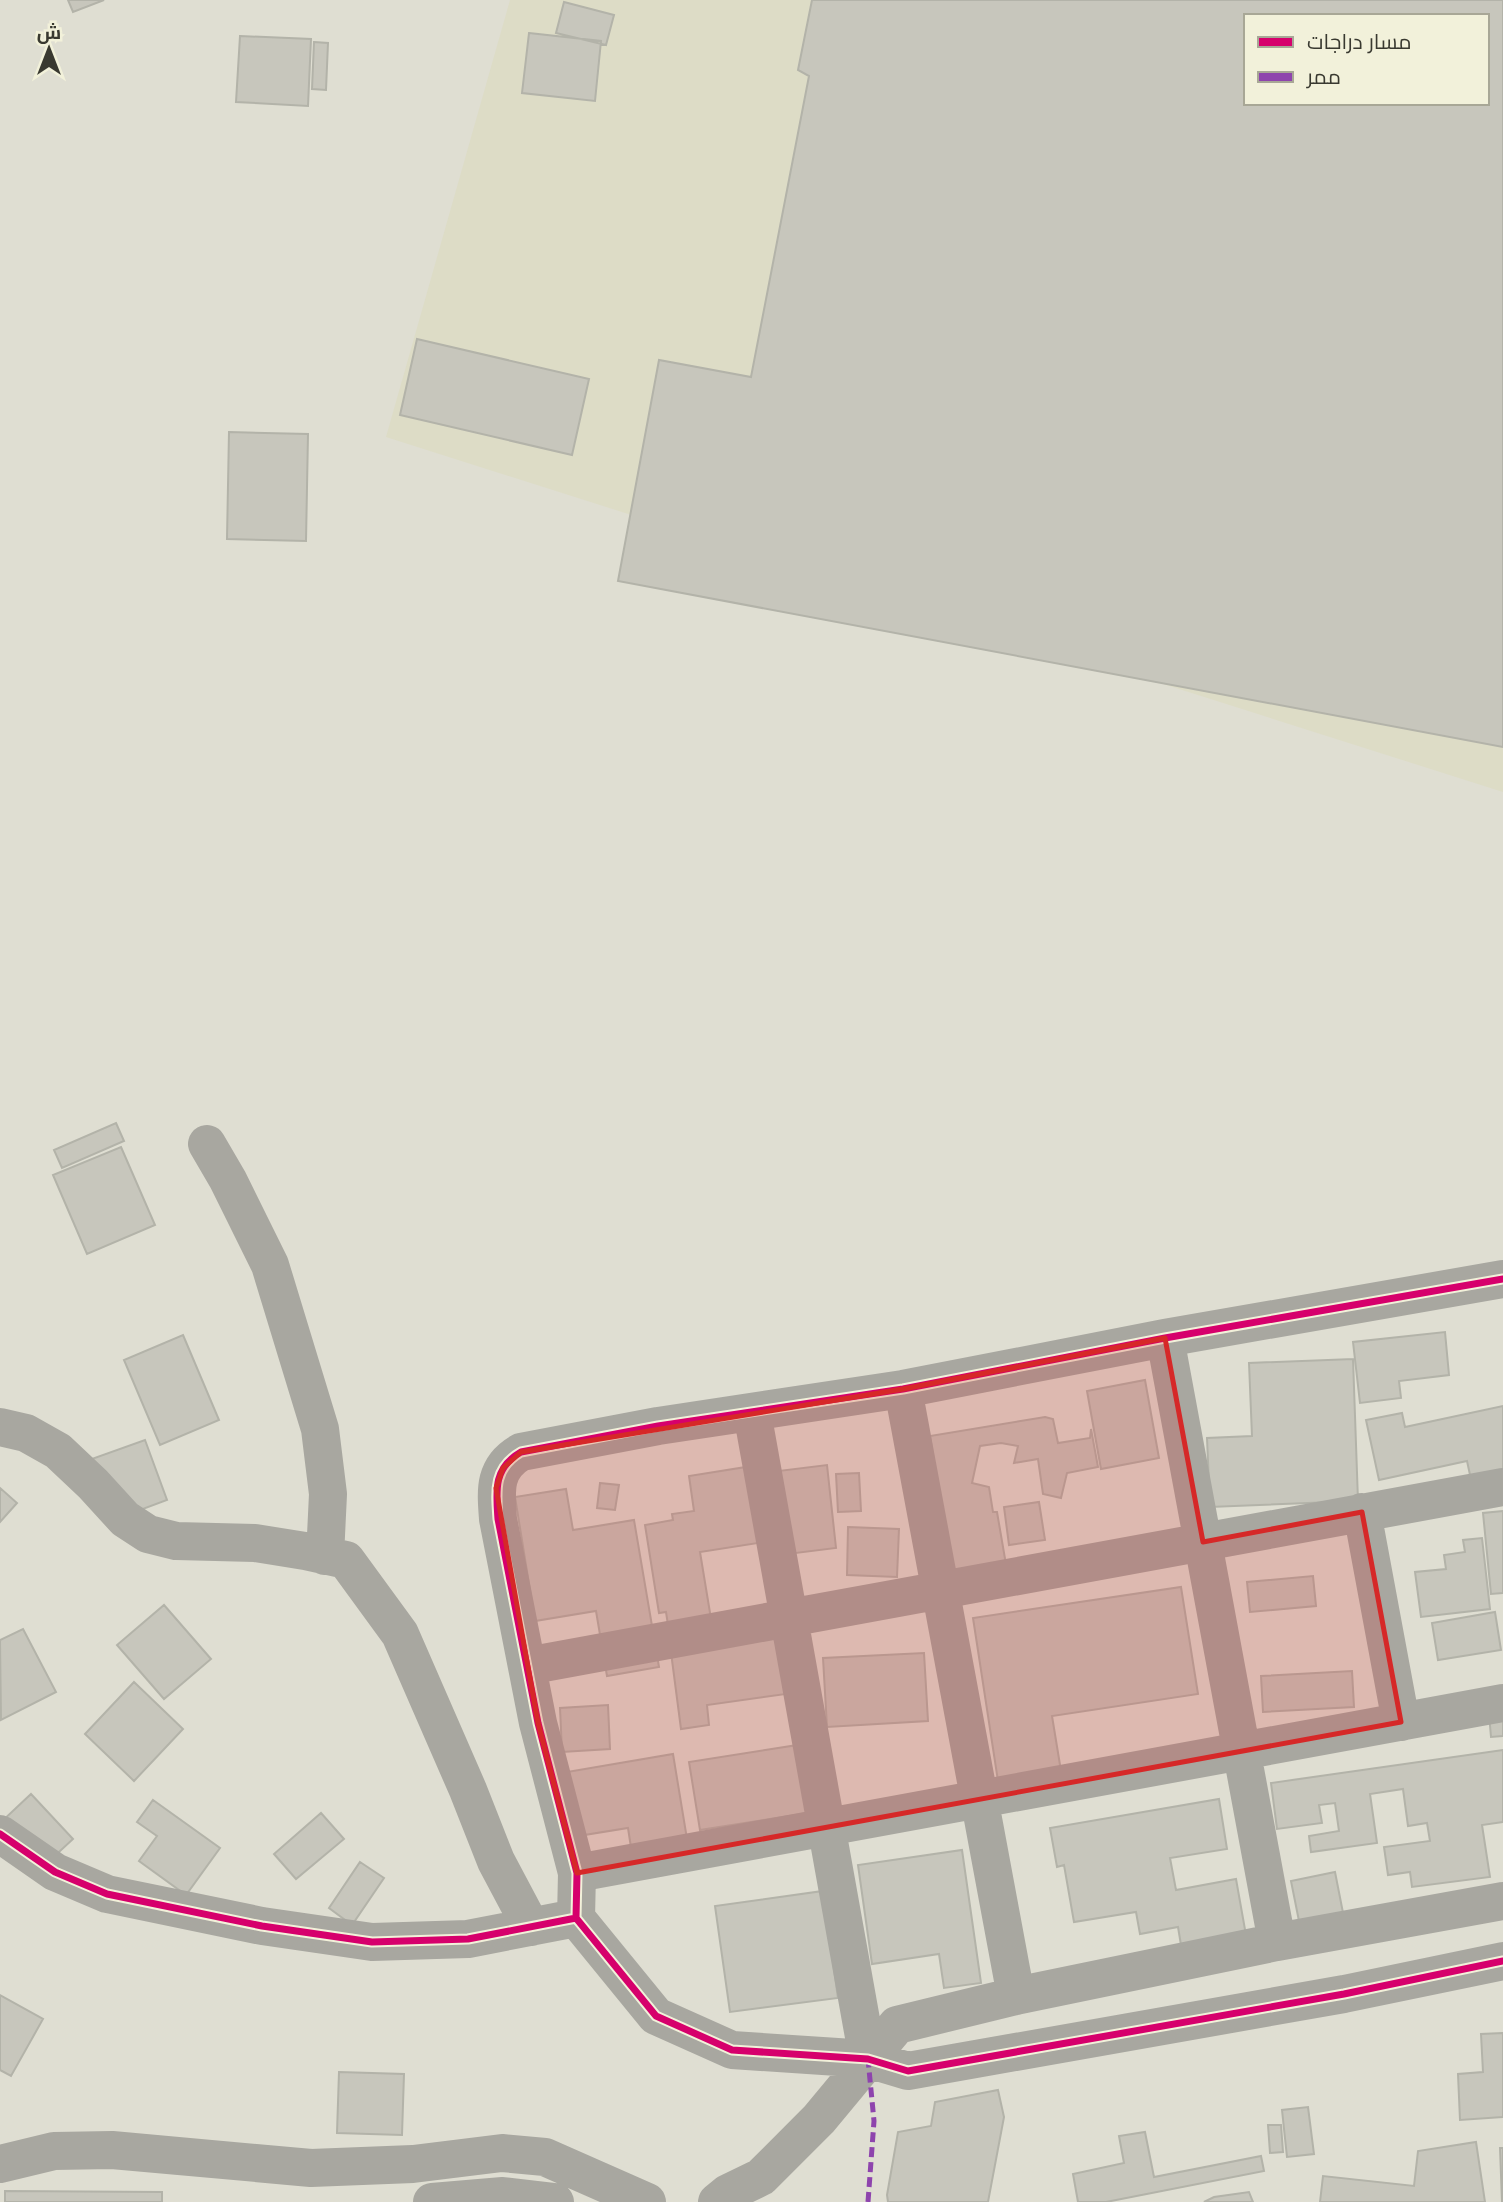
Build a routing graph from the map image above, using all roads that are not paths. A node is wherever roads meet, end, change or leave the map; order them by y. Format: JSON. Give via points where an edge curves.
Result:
{"nodes":[{"id":1,"x":207,"y":1144,"type":"dead end"},
{"id":2,"x":1503,"y":1279,"type":"edge"},
{"id":3,"x":1165,"y":1338,"type":"junction"},
{"id":4,"x":903,"y":1389,"type":"junction"},
{"id":5,"x":752,"y":1412,"type":"junction"},
{"id":6,"x":0,"y":1427,"type":"edge"},
{"id":7,"x":1503,"y":1486,"type":"edge"},
{"id":8,"x":1362,"y":1513,"type":"junction"},
{"id":9,"x":1203,"y":1542,"type":"junction"},
{"id":10,"x":326,"y":1556,"type":"junction"},
{"id":11,"x":940,"y":1590,"type":"junction"},
{"id":12,"x":789,"y":1618,"type":"junction"},
{"id":13,"x":527,"y":1666,"type":"junction"},
{"id":14,"x":1503,"y":1703,"type":"edge"},
{"id":15,"x":1401,"y":1722,"type":"junction"},
{"id":16,"x":1241,"y":1751,"type":"junction"},
{"id":17,"x":979,"y":1799,"type":"junction"},
{"id":18,"x":827,"y":1827,"type":"junction"},
{"id":19,"x":0,"y":1834,"type":"edge"},
{"id":20,"x":577,"y":1873,"type":"junction"},
{"id":21,"x":1503,"y":1901,"type":"edge"},
{"id":22,"x":576,"y":1918,"type":"junction"},
{"id":23,"x":531,"y":1927,"type":"junction"},
{"id":24,"x":1277,"y":1942,"type":"junction"},
{"id":25,"x":1503,"y":1961,"type":"edge"},
{"id":26,"x":1016,"y":1996,"type":"junction"},
{"id":27,"x":868,"y":2059,"type":"junction"},
{"id":28,"x":0,"y":2164,"type":"edge"},
{"id":29,"x":432,"y":2202,"type":"edge"},
{"id":30,"x":555,"y":2202,"type":"edge"},
{"id":31,"x":647,"y":2202,"type":"edge"},
{"id":32,"x":717,"y":2202,"type":"edge"}],
"edges":[{"from":1,"to":10,"type":"street","via":[[270,1265],[320,1429],[328,1494]]},
{"from":2,"to":3,"type":"street"},
{"from":3,"to":4,"type":"street"},
{"from":3,"to":9,"type":"street"},
{"from":4,"to":5,"type":"street"},
{"from":4,"to":11,"type":"street"},
{"from":5,"to":12,"type":"street"},
{"from":5,"to":13,"type":"street","via":[[658,1426],[509,1458],[496,1488],[498,1519]]},
{"from":6,"to":10,"type":"street","via":[[26,1433],[58,1451],[125,1519],[148,1534],[176,1541],[255,1543]]},
{"from":7,"to":8,"type":"street"},
{"from":8,"to":9,"type":"street"},
{"from":8,"to":15,"type":"street"},
{"from":9,"to":11,"type":"street"},
{"from":9,"to":16,"type":"street"},
{"from":10,"to":23,"type":"street","via":[[346,1560],[400,1634],[496,1861]]},
{"from":11,"to":12,"type":"street"},
{"from":11,"to":17,"type":"street"},
{"from":12,"to":13,"type":"street"},
{"from":12,"to":18,"type":"street"},
{"from":13,"to":20,"type":"street"},
{"from":14,"to":15,"type":"street"},
{"from":15,"to":16,"type":"street"},
{"from":16,"to":17,"type":"street"},
{"from":16,"to":24,"type":"street"},
{"from":17,"to":18,"type":"street"},
{"from":17,"to":26,"type":"street"},
{"from":18,"to":20,"type":"street"},
{"from":18,"to":27,"type":"street"},
{"from":19,"to":23,"type":"street","via":[[55,1872],[107,1894],[262,1926],[372,1942],[468,1939]]},
{"from":20,"to":22,"type":"street"},
{"from":21,"to":24,"type":"street"},
{"from":22,"to":23,"type":"street"},
{"from":22,"to":27,"type":"street","via":[[656,2016],[733,2050]]},
{"from":24,"to":26,"type":"street"},
{"from":25,"to":27,"type":"street","via":[[1344,1994],[908,2071]]},
{"from":26,"to":27,"type":"street","via":[[897,2025]]},
{"from":27,"to":32,"type":"street","via":[[819,2119],[761,2177]]},
{"from":28,"to":31,"type":"street","via":[[54,2151],[112,2150],[311,2168],[413,2164],[502,2153],[545,2157]]},
{"from":29,"to":30,"type":"street","via":[[503,2196]]}]}
